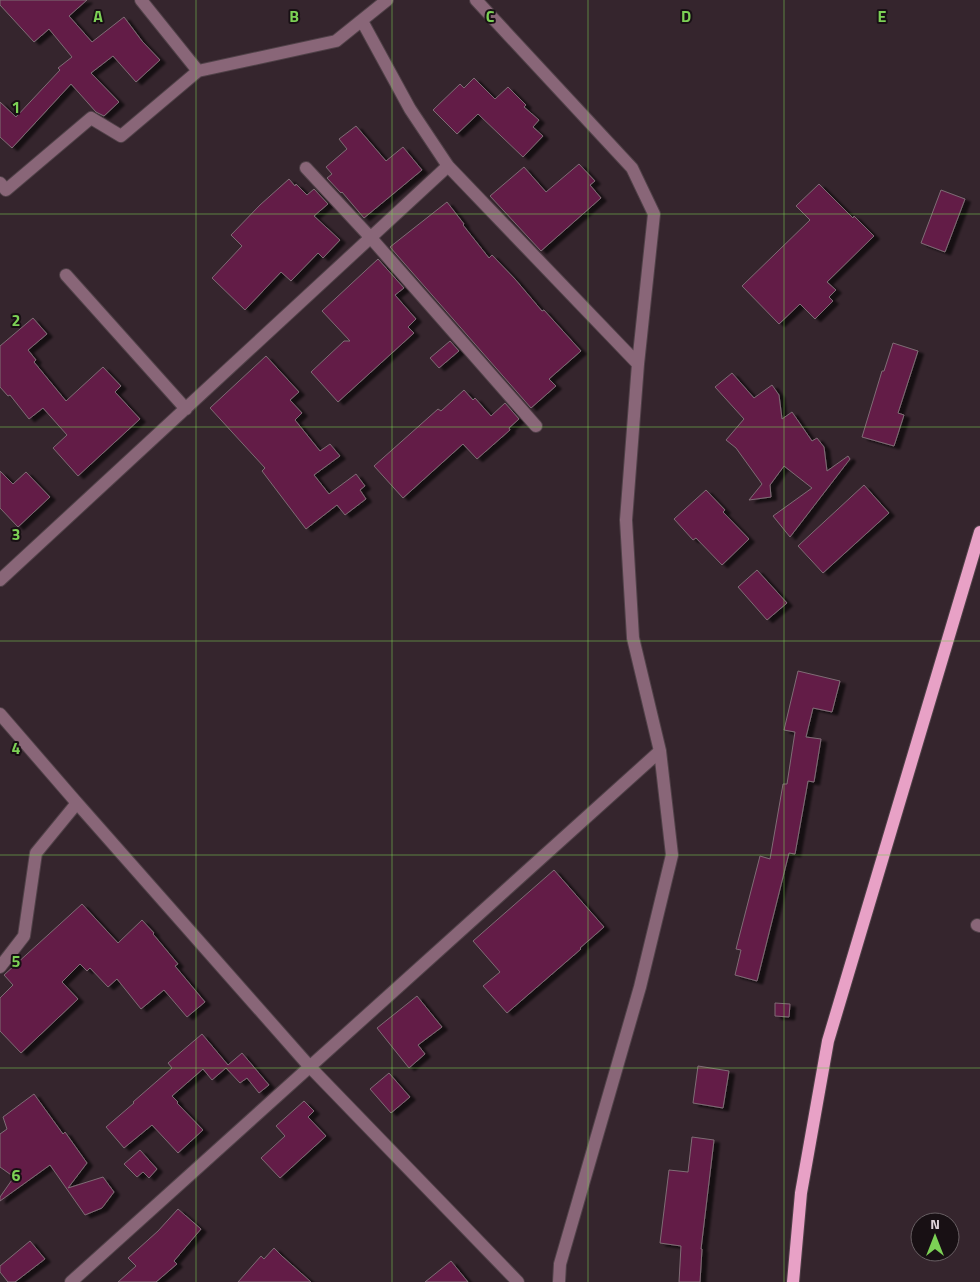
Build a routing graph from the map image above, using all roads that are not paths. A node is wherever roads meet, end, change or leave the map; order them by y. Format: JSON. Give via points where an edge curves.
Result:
{"nodes":[{"id":1,"x":141,"y":0,"type":"edge"},
{"id":2,"x":387,"y":0,"type":"edge"},
{"id":3,"x":476,"y":0,"type":"edge"},
{"id":4,"x":362,"y":21,"type":"junction"},
{"id":5,"x":198,"y":71,"type":"junction"},
{"id":6,"x":448,"y":166,"type":"junction"},
{"id":7,"x":306,"y":168,"type":"dead end"},
{"id":8,"x":0,"y":183,"type":"edge"},
{"id":9,"x":371,"y":238,"type":"junction"},
{"id":10,"x":66,"y":275,"type":"dead end"},
{"id":11,"x":638,"y":364,"type":"junction"},
{"id":12,"x":186,"y":408,"type":"junction"},
{"id":13,"x":536,"y":426,"type":"dead end"},
{"id":14,"x":980,"y":532,"type":"edge"},
{"id":15,"x":0,"y":580,"type":"edge"},
{"id":16,"x":0,"y":714,"type":"edge"},
{"id":17,"x":660,"y":751,"type":"junction"},
{"id":18,"x":77,"y":803,"type":"junction"},
{"id":19,"x":0,"y":967,"type":"edge"},
{"id":20,"x":310,"y":1067,"type":"junction"},
{"id":21,"x":71,"y":1282,"type":"edge"},
{"id":22,"x":518,"y":1282,"type":"edge"},
{"id":23,"x":559,"y":1282,"type":"edge"},
{"id":24,"x":793,"y":1282,"type":"edge"}],
"edges":[{"from":1,"to":5,"type":"street"},
{"from":2,"to":4,"type":"street"},
{"from":3,"to":11,"type":"street","via":[[632,168],[654,214]]},
{"from":4,"to":5,"type":"street","via":[[336,41]]},
{"from":4,"to":6,"type":"street","via":[[410,109]]},
{"from":5,"to":8,"type":"street","via":[[120,136],[90,118],[6,190]]},
{"from":6,"to":9,"type":"street"},
{"from":6,"to":11,"type":"street"},
{"from":7,"to":9,"type":"street"},
{"from":9,"to":12,"type":"street"},
{"from":9,"to":13,"type":"street"},
{"from":10,"to":12,"type":"street"},
{"from":11,"to":17,"type":"street","via":[[626,520],[632,638]]},
{"from":12,"to":15,"type":"street"},
{"from":14,"to":24,"type":"main road","via":[[828,1041],[801,1193]]},
{"from":16,"to":18,"type":"street"},
{"from":17,"to":20,"type":"street"},
{"from":17,"to":23,"type":"street","via":[[672,856],[640,987],[560,1264]]},
{"from":18,"to":19,"type":"street","via":[[36,853],[24,936]]},
{"from":18,"to":20,"type":"street"},
{"from":20,"to":21,"type":"street"},
{"from":20,"to":22,"type":"street"}]}
